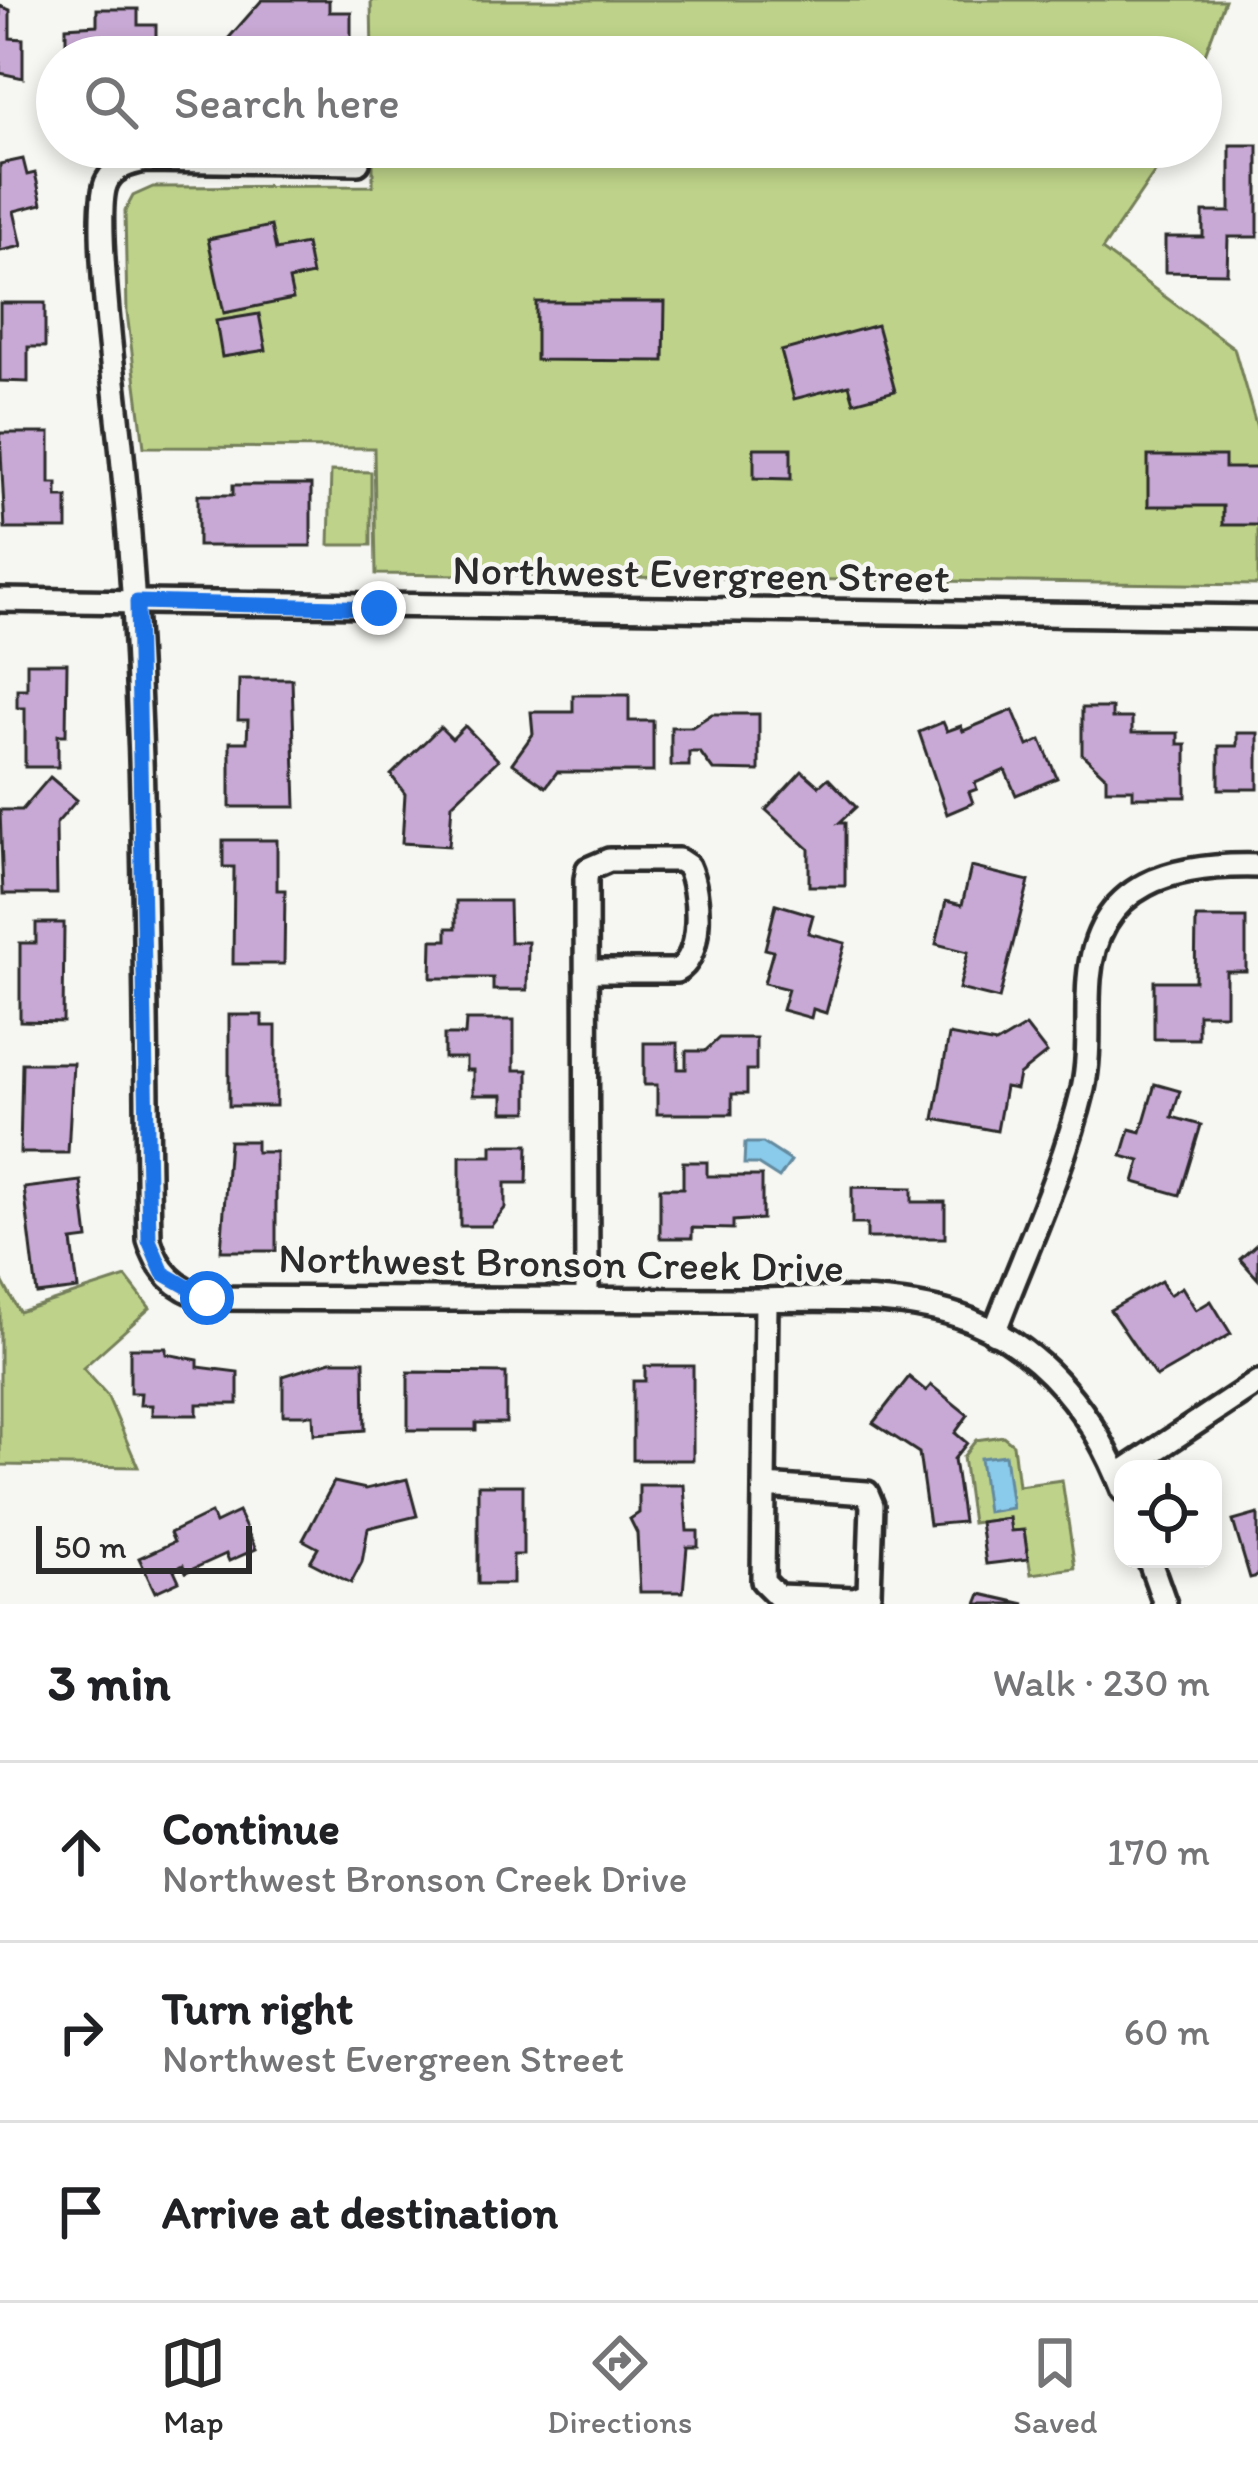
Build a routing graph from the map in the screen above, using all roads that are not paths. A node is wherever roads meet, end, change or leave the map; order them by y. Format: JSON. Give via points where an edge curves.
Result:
{"nodes":[{"id":1,"x":122,"y":168,"type":"edge"},
{"id":2,"x":0,"y":600,"type":"edge"},
{"id":3,"x":137,"y":602,"type":"junction"},
{"id":4,"x":1258,"y":617,"type":"edge"},
{"id":5,"x":1258,"y":866,"type":"edge"},
{"id":6,"x":586,"y":970,"type":"junction"},
{"id":7,"x":586,"y":1299,"type":"junction"},
{"id":8,"x":766,"y":1301,"type":"junction"},
{"id":9,"x":994,"y":1333,"type":"junction"},
{"id":10,"x":1258,"y":1382,"type":"edge"},
{"id":11,"x":1114,"y":1460,"type":"edge"},
{"id":12,"x":1147,"y":1460,"type":"edge"},
{"id":13,"x":764,"y":1486,"type":"junction"},
{"id":14,"x":1152,"y":1568,"type":"edge"},
{"id":15,"x":1165,"y":1604,"type":"edge"}],
"edges":[{"from":1,"to":3,"type":"street","name":"Northwest Bronson Creek Drive","via":[[107,179],[104,194],[105,281]]},
{"from":2,"to":3,"type":"street","name":"Northwest Evergreen Street"},
{"from":3,"to":4,"type":"street","name":"Northwest Evergreen Street"},
{"from":3,"to":7,"type":"street","name":"Northwest Bronson Creek Drive","via":[[149,1240],[163,1273],[207,1298]]},
{"from":5,"to":9,"type":"street","via":[[1167,872],[1113,911],[1089,976],[1083,1088]]},
{"from":6,"to":6,"type":"street","via":[[588,869],[609,860],[688,866],[694,950],[686,966]]},
{"from":6,"to":7,"type":"street"},
{"from":7,"to":8,"type":"street","name":"Northwest Bronson Creek Drive"},
{"from":8,"to":9,"type":"street","name":"Northwest Bronson Creek Drive","via":[[930,1310]]},
{"from":8,"to":13,"type":"street"},
{"from":9,"to":11,"type":"street","name":"Northwest Bronson Creek Drive","via":[[1026,1352],[1077,1403]]},
{"from":10,"to":12,"type":"street"},
{"from":13,"to":13,"type":"street","via":[[763,1581],[771,1594],[855,1599],[869,1592],[867,1493]]},
{"from":14,"to":15,"type":"street"}]}
